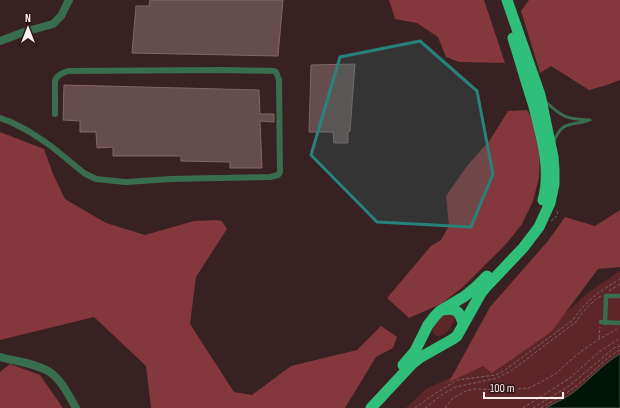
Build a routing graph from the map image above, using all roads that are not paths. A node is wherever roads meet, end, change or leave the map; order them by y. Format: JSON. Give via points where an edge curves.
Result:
{"nodes":[{"id":1,"x":69,"y":0,"type":"edge"},
{"id":2,"x":500,"y":0,"type":"edge"},
{"id":3,"x":507,"y":0,"type":"edge"},
{"id":4,"x":0,"y":41,"type":"edge"},
{"id":5,"x":541,"y":98,"type":"junction"},
{"id":6,"x":55,"y":114,"type":"dead end"},
{"id":7,"x":0,"y":118,"type":"edge"},
{"id":8,"x":0,"y":122,"type":"edge"},
{"id":9,"x":11,"y":122,"type":"junction"},
{"id":10,"x":551,"y":148,"type":"junction"},
{"id":11,"x":620,"y":296,"type":"edge"},
{"id":12,"x":442,"y":310,"type":"junction"},
{"id":13,"x":620,"y":323,"type":"edge"},
{"id":14,"x":463,"y":324,"type":"junction"},
{"id":15,"x":425,"y":332,"type":"junction"},
{"id":16,"x":446,"y":344,"type":"junction"},
{"id":17,"x":1,"y":359,"type":"edge"},
{"id":18,"x":76,"y":408,"type":"edge"},
{"id":19,"x":363,"y":408,"type":"edge"},
{"id":20,"x":371,"y":408,"type":"edge"}],
"edges":[{"from":1,"to":4,"type":"street","via":[[61,16],[53,24]]},
{"from":2,"to":12,"type":"highway","via":[[537,119],[546,164],[546,186],[541,207],[517,244],[477,286]]},
{"from":3,"to":5,"type":"highway"},
{"from":5,"to":10,"type":"highway"},
{"from":5,"to":10,"type":"lane","via":[[557,113],[567,118],[590,120],[563,126]]},
{"from":6,"to":9,"type":"street","via":[[55,81],[59,75],[68,71],[274,71],[279,80],[280,172],[270,177],[171,178],[126,182],[96,179],[84,173],[51,146]]},
{"from":7,"to":9,"type":"street"},
{"from":8,"to":9,"type":"street"},
{"from":10,"to":14,"type":"highway","via":[[554,184],[550,203],[542,220],[523,248],[486,287]]},
{"from":11,"to":13,"type":"street","via":[[606,296],[603,302],[603,322]]},
{"from":12,"to":14,"type":"highway","via":[[458,312],[462,316]]},
{"from":12,"to":15,"type":"highway"},
{"from":14,"to":16,"type":"highway","via":[[457,336]]},
{"from":15,"to":16,"type":"highway","via":[[437,343]]},
{"from":15,"to":19,"type":"highway","via":[[404,365]]},
{"from":16,"to":20,"type":"highway","via":[[412,364]]},
{"from":17,"to":18,"type":"street","via":[[50,372]]}]}
